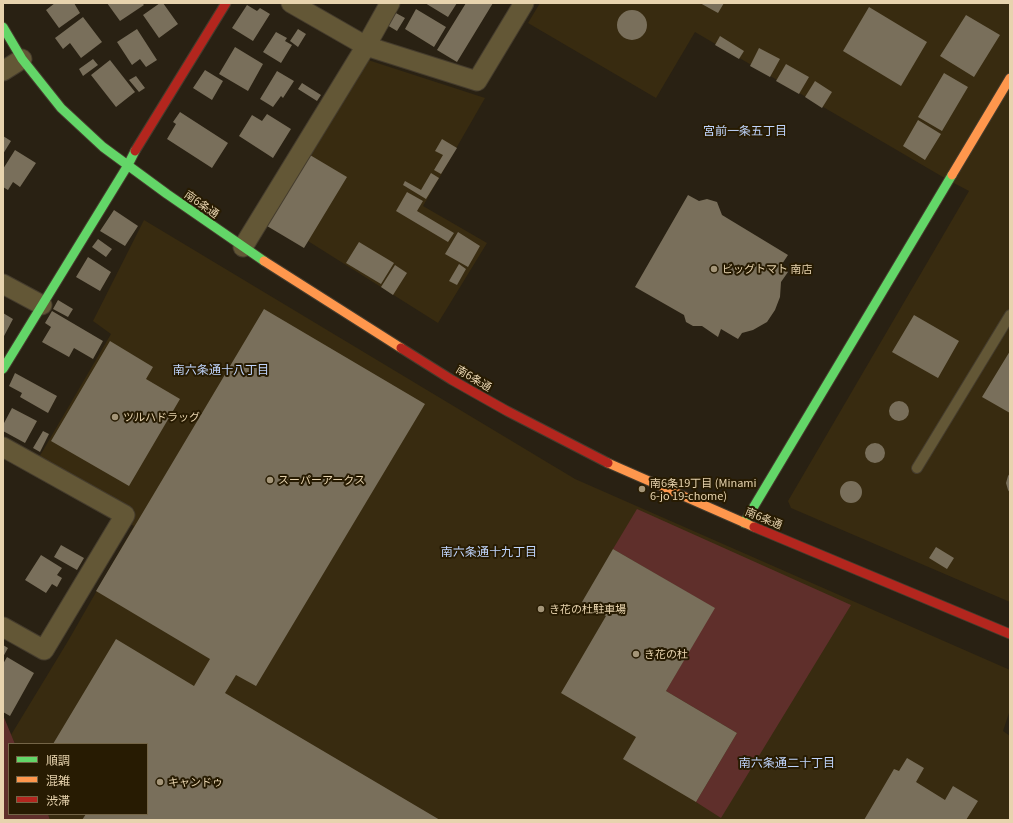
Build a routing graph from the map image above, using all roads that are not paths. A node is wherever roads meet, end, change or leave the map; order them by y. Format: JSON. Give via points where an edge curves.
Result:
{"nodes":[{"id":1,"x":226,"y":3,"type":"edge"},
{"id":2,"x":291,"y":3,"type":"edge"},
{"id":3,"x":390,"y":3,"type":"edge"},
{"id":4,"x":524,"y":3,"type":"edge"},
{"id":5,"x":3,"y":28,"type":"edge"},
{"id":6,"x":366,"y":46,"type":"junction"},
{"id":7,"x":22,"y":59,"type":"junction"},
{"id":8,"x":3,"y":71,"type":"edge"},
{"id":9,"x":1010,"y":78,"type":"edge"},
{"id":10,"x":128,"y":166,"type":"junction"},
{"id":11,"x":243,"y":247,"type":"junction"},
{"id":12,"x":3,"y":284,"type":"edge"},
{"id":13,"x":42,"y":305,"type":"junction"},
{"id":14,"x":1010,"y":316,"type":"edge"},
{"id":15,"x":3,"y":369,"type":"edge"},
{"id":16,"x":3,"y":446,"type":"edge"},
{"id":17,"x":917,"y":468,"type":"dead end"},
{"id":18,"x":744,"y":523,"type":"junction"},
{"id":19,"x":3,"y":627,"type":"edge"},
{"id":20,"x":1010,"y":634,"type":"edge"}],
"edges":[{"from":1,"to":10,"type":"street","via":[[140,142]]},
{"from":2,"to":6,"type":"street"},
{"from":3,"to":6,"type":"street"},
{"from":4,"to":6,"type":"street","via":[[477,81]]},
{"from":5,"to":7,"type":"street","name":"南6条通"},
{"from":6,"to":11,"type":"street"},
{"from":7,"to":8,"type":"street"},
{"from":7,"to":10,"type":"street","name":"南6条通","via":[[61,108]]},
{"from":9,"to":18,"type":"street"},
{"from":10,"to":11,"type":"street","name":"南6条通"},
{"from":10,"to":13,"type":"street"},
{"from":11,"to":18,"type":"street","name":"南6条通","via":[[452,380],[506,411],[625,471]]},
{"from":12,"to":13,"type":"street"},
{"from":13,"to":15,"type":"street"},
{"from":14,"to":17,"type":"lane"},
{"from":16,"to":19,"type":"street","via":[[125,515],[44,650]]},
{"from":18,"to":20,"type":"street","name":"南6条通"}]}
